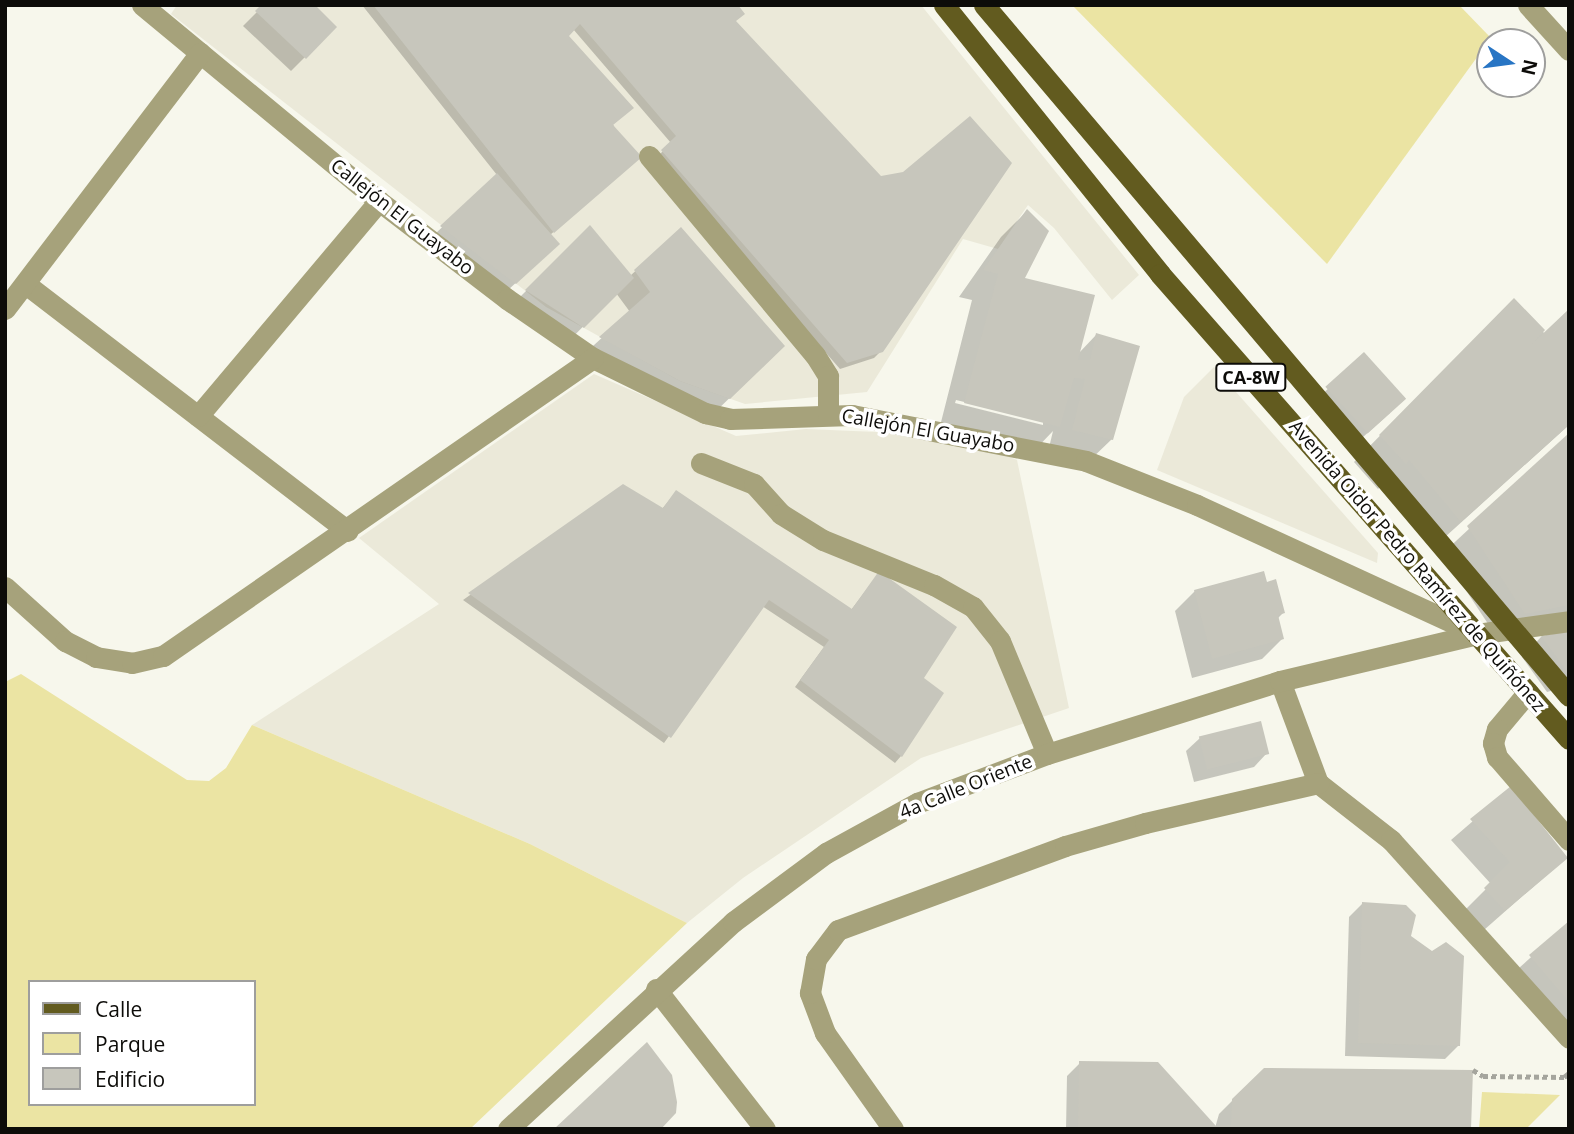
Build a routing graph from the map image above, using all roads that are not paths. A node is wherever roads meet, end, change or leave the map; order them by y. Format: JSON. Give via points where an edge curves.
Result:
{"nodes":[{"id":1,"x":142,"y":5,"type":"edge"},
{"id":2,"x":944,"y":5,"type":"edge"},
{"id":3,"x":984,"y":5,"type":"edge"},
{"id":4,"x":1528,"y":5,"type":"edge"},
{"id":5,"x":1569,"y":50,"type":"edge"},
{"id":6,"x":200,"y":53,"type":"junction"},
{"id":7,"x":649,"y":156,"type":"dead end"},
{"id":8,"x":379,"y":201,"type":"junction"},
{"id":9,"x":27,"y":285,"type":"junction"},
{"id":10,"x":5,"y":309,"type":"edge"},
{"id":11,"x":593,"y":358,"type":"junction"},
{"id":12,"x":828,"y":414,"type":"junction"},
{"id":13,"x":198,"y":416,"type":"junction"},
{"id":14,"x":701,"y":463,"type":"dead end"},
{"id":15,"x":348,"y":531,"type":"junction"},
{"id":16,"x":5,"y":587,"type":"edge"},
{"id":17,"x":1569,"y":621,"type":"edge"},
{"id":18,"x":1513,"y":630,"type":"junction"},
{"id":19,"x":1477,"y":634,"type":"junction"},
{"id":20,"x":1280,"y":681,"type":"junction"},
{"id":21,"x":1528,"y":692,"type":"junction"},
{"id":22,"x":1569,"y":696,"type":"edge"},
{"id":23,"x":1569,"y":739,"type":"edge"},
{"id":24,"x":1047,"y":754,"type":"junction"},
{"id":25,"x":1318,"y":783,"type":"junction"},
{"id":26,"x":1569,"y":840,"type":"edge"},
{"id":27,"x":656,"y":989,"type":"junction"},
{"id":28,"x":1569,"y":1038,"type":"edge"},
{"id":29,"x":508,"y":1129,"type":"edge"},
{"id":30,"x":765,"y":1129,"type":"edge"},
{"id":31,"x":893,"y":1129,"type":"edge"}],
"edges":[{"from":1,"to":6,"type":"street","name":"Callejón El Guayabo"},
{"from":2,"to":19,"type":"main road","name":"Avenida Oidor Pedro Ramírez de Quiñónez","number":"CA-8W","via":[[1160,274]]},
{"from":3,"to":18,"type":"main road","name":"Avenida Oidor Pedro Ramírez de Quiñónez","number":"CA-8W"},
{"from":4,"to":5,"type":"street"},
{"from":6,"to":8,"type":"street","name":"Callejón El Guayabo"},
{"from":6,"to":9,"type":"street"},
{"from":7,"to":12,"type":"street","via":[[815,355],[828,376]]},
{"from":8,"to":11,"type":"street","name":"Callejón El Guayabo"},
{"from":8,"to":13,"type":"street"},
{"from":9,"to":10,"type":"street"},
{"from":9,"to":13,"type":"street"},
{"from":11,"to":12,"type":"street","name":"Callejón El Guayabo","via":[[705,413],[730,419]]},
{"from":11,"to":15,"type":"street"},
{"from":12,"to":19,"type":"street","name":"Callejón El Guayabo","via":[[982,438],[1086,461],[1197,505]]},
{"from":13,"to":15,"type":"street"},
{"from":14,"to":24,"type":"street","via":[[754,484],[781,514],[823,540],[974,607],[1000,641]]},
{"from":15,"to":16,"type":"street","via":[[163,656],[132,663],[96,657],[65,640]]},
{"from":17,"to":18,"type":"street","name":"4a Calle Oriente"},
{"from":18,"to":19,"type":"street","name":"4a Calle Oriente"},
{"from":18,"to":22,"type":"main road","name":"Avenida Oidor Pedro Ramírez de Quiñónez","number":"CA-8W"},
{"from":19,"to":20,"type":"street","name":"4a Calle Oriente"},
{"from":19,"to":21,"type":"main road","name":"Avenida Oidor Pedro Ramírez de Quiñónez","number":"CA-8W"},
{"from":20,"to":24,"type":"street","name":"4a Calle Oriente"},
{"from":20,"to":25,"type":"street"},
{"from":21,"to":23,"type":"main road","name":"Avenida Oidor Pedro Ramírez de Quiñónez","number":"CA-8W"},
{"from":21,"to":26,"type":"street","via":[[1497,729],[1493,743],[1497,757]]},
{"from":24,"to":27,"type":"street","name":"4a Calle Oriente","via":[[917,803],[826,853],[733,922]]},
{"from":25,"to":28,"type":"street","via":[[1391,840]]},
{"from":25,"to":31,"type":"street","via":[[1065,846],[838,930],[816,959],[810,993],[825,1033]]},
{"from":27,"to":29,"type":"street","name":"4a Calle Oriente"},
{"from":27,"to":30,"type":"street"}]}
